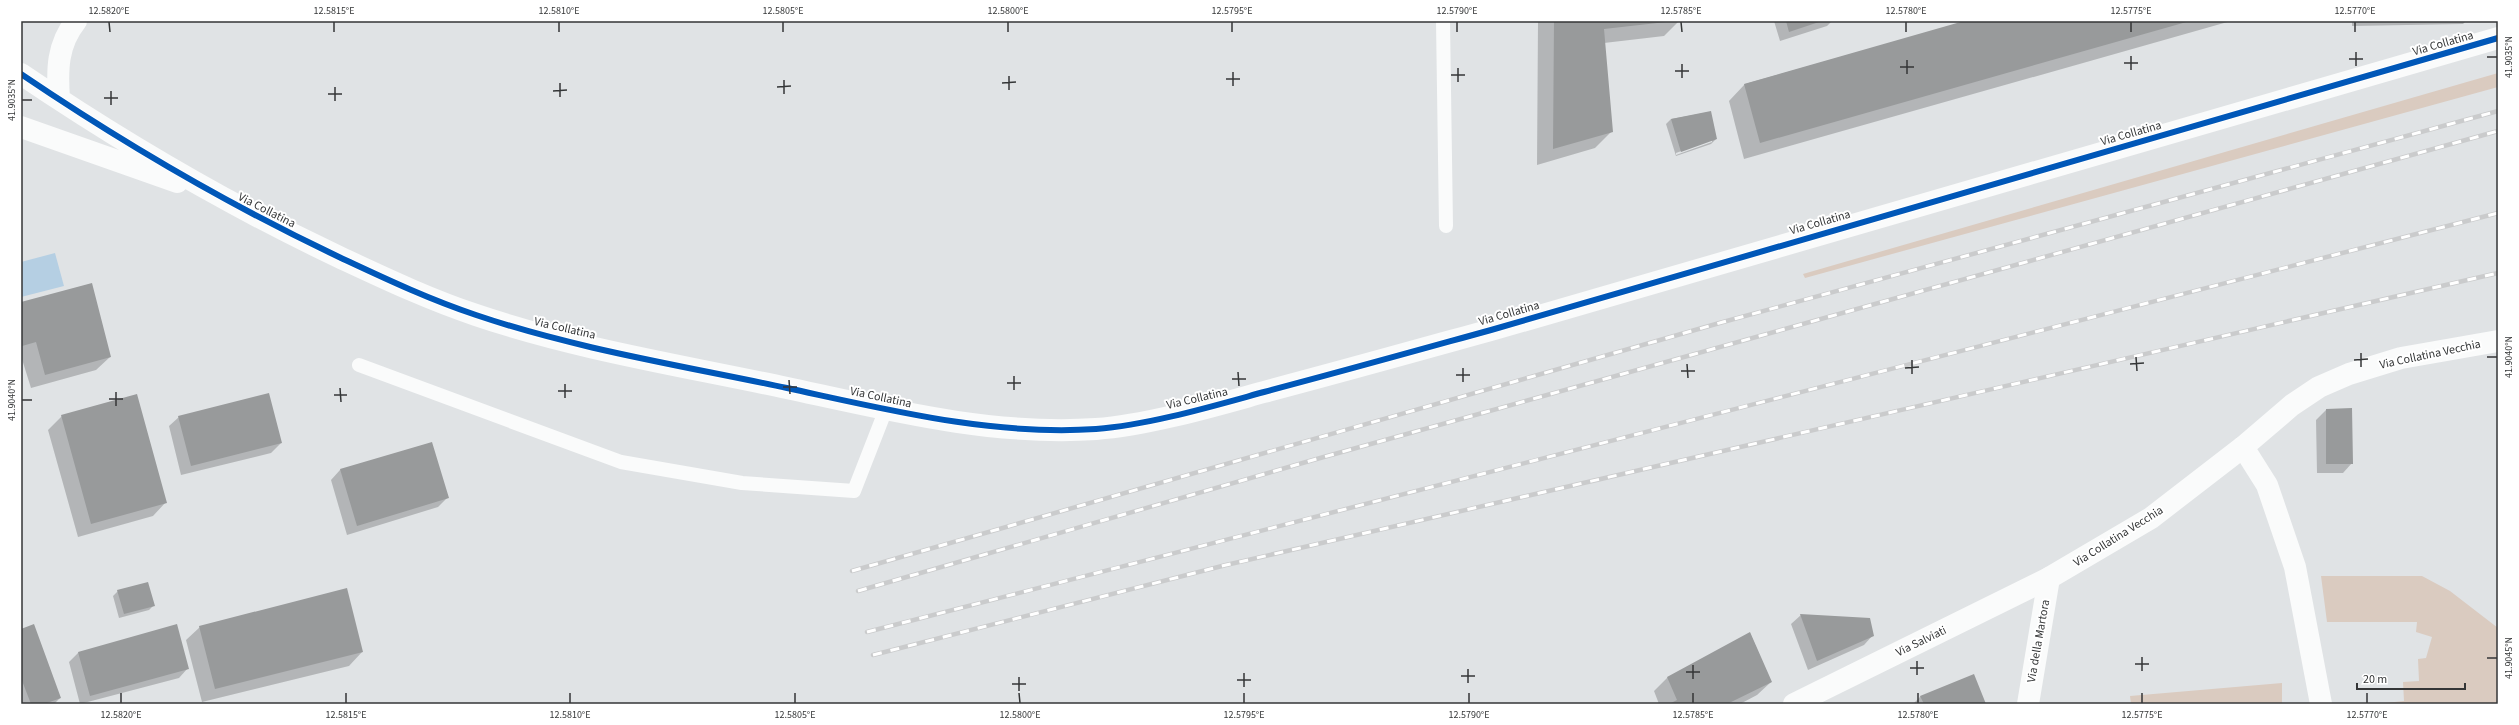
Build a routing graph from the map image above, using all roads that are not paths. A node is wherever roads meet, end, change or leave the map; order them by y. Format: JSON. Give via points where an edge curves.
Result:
{"nodes":[{"id":1,"x":76,"y":21,"type":"edge"},
{"id":2,"x":1443,"y":21,"type":"edge"},
{"id":3,"x":2498,"y":38,"type":"edge"},
{"id":4,"x":21,"y":74,"type":"edge"},
{"id":5,"x":59,"y":99,"type":"junction"},
{"id":6,"x":21,"y":127,"type":"edge"},
{"id":7,"x":214,"y":195,"type":"junction"},
{"id":8,"x":1446,"y":226,"type":"dead end"},
{"id":9,"x":2498,"y":341,"type":"edge"},
{"id":10,"x":359,"y":365,"type":"dead end"},
{"id":11,"x":886,"y":409,"type":"junction"},
{"id":12,"x":2243,"y":447,"type":"junction"},
{"id":13,"x":2049,"y":578,"type":"junction"},
{"id":14,"x":1794,"y":704,"type":"edge"},
{"id":15,"x":2028,"y":704,"type":"edge"},
{"id":16,"x":2321,"y":704,"type":"edge"}],
"edges":[{"from":1,"to":5,"type":"street","via":[[66,35],[60,52],[57,73]]},
{"from":2,"to":8,"type":"lane"},
{"from":3,"to":11,"type":"street","name":"Via Collatina","via":[[1490,330],[1212,406],[1102,428],[1064,430],[958,423]]},
{"from":4,"to":5,"type":"street","name":"Via Collatina"},
{"from":5,"to":7,"type":"street","name":"Via Collatina"},
{"from":6,"to":7,"type":"street","name":"Via Collatina"},
{"from":7,"to":11,"type":"street","name":"Via Collatina","via":[[283,231],[410,290],[499,322],[641,357]]},
{"from":9,"to":12,"type":"street","name":"Via Collatina Vecchia","via":[[2400,358],[2339,378],[2292,405]]},
{"from":10,"to":11,"type":"lane","via":[[621,462],[742,484],[854,490]]},
{"from":12,"to":13,"type":"street","name":"Via Collatina Vecchia","via":[[2151,518]]},
{"from":12,"to":16,"type":"street","via":[[2267,485],[2296,567]]},
{"from":13,"to":14,"type":"street","name":"Via Salviati"},
{"from":13,"to":15,"type":"street","name":"Via della Martora"}]}
